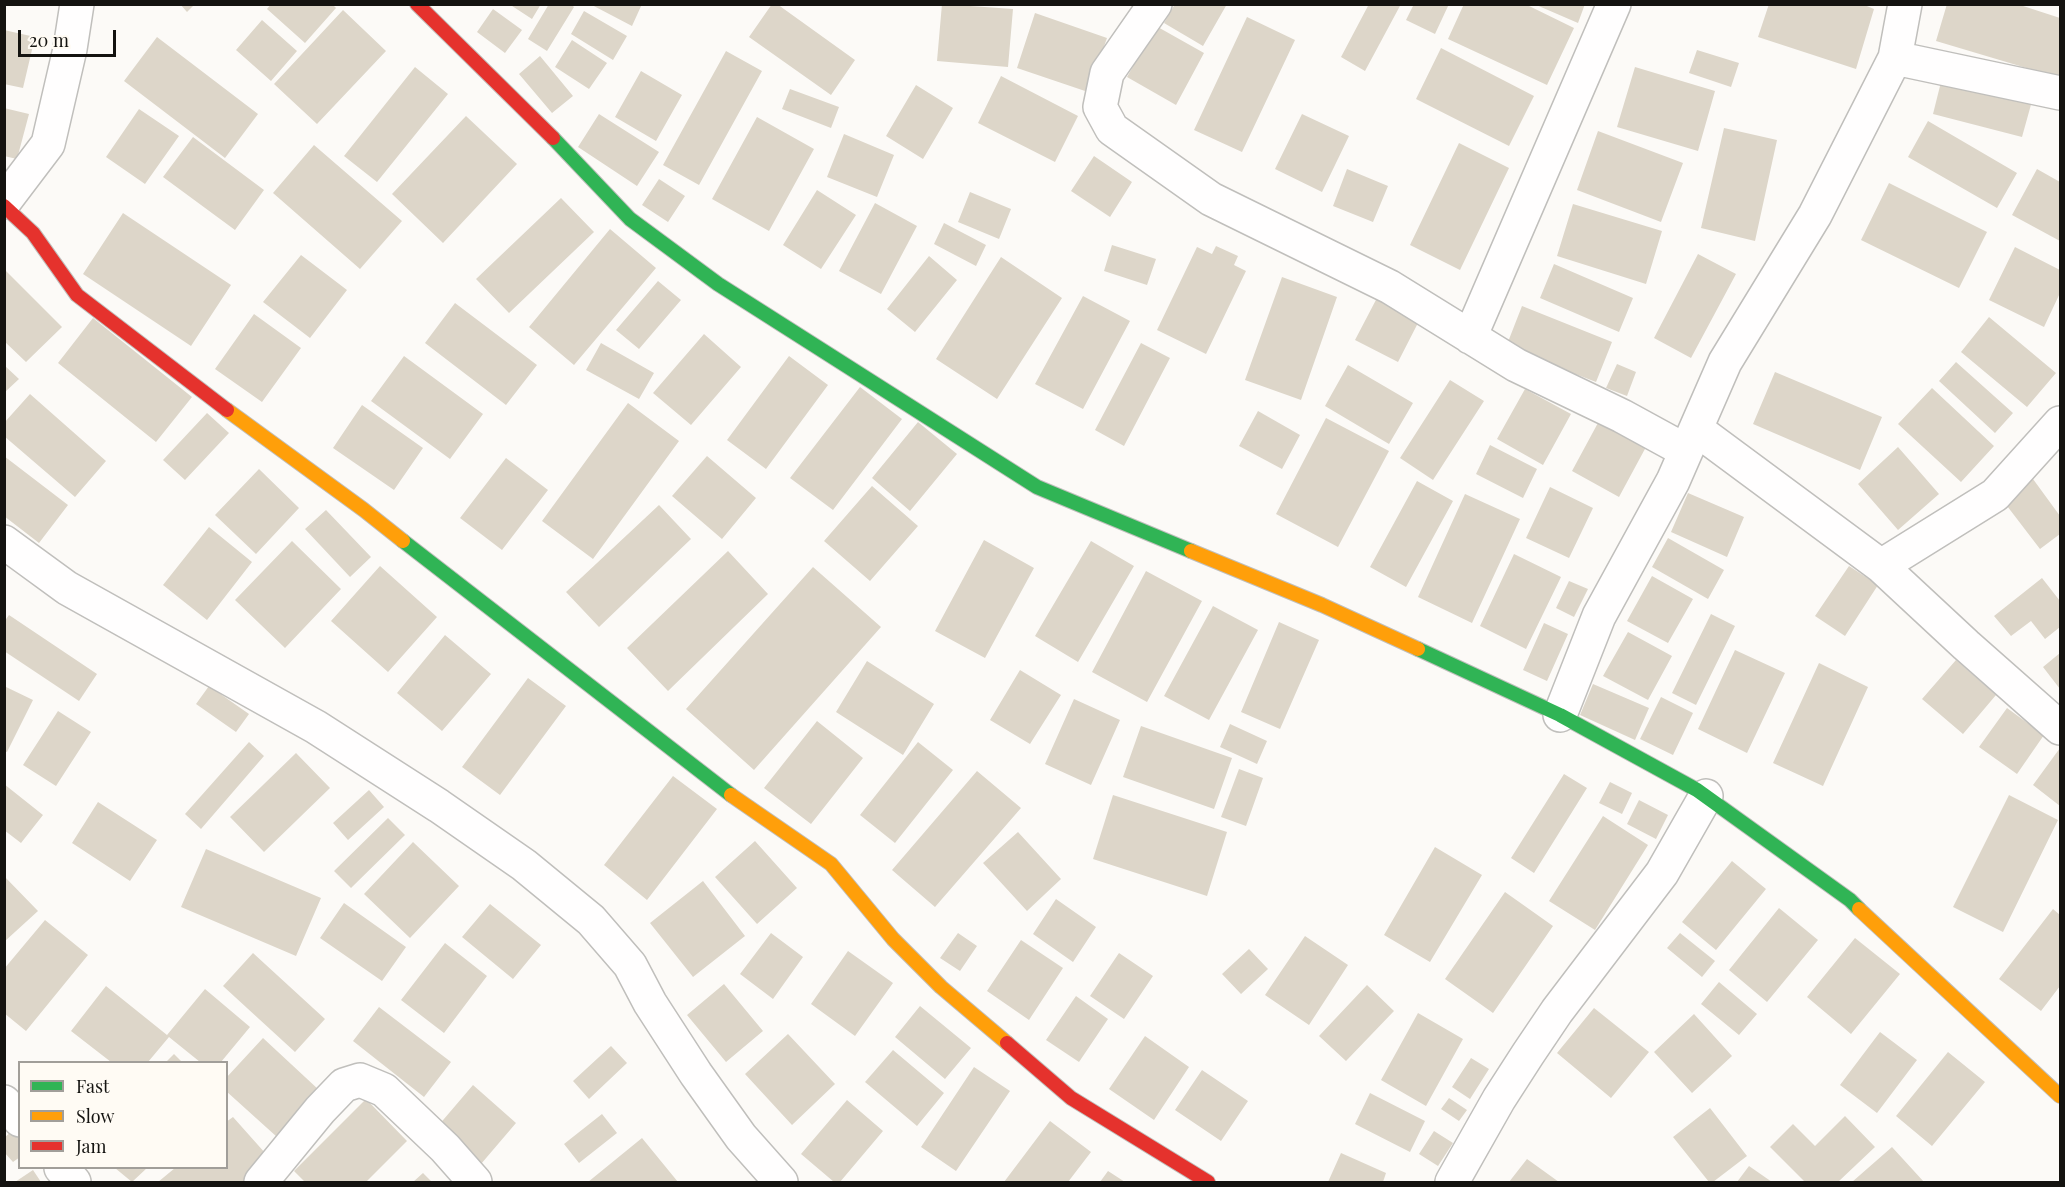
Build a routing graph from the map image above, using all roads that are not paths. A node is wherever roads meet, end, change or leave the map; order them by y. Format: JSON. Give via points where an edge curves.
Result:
{"nodes":[{"id":1,"x":77,"y":4,"type":"edge"},
{"id":2,"x":417,"y":4,"type":"edge"},
{"id":3,"x":1155,"y":4,"type":"edge"},
{"id":4,"x":1614,"y":4,"type":"edge"},
{"id":5,"x":1905,"y":4,"type":"edge"},
{"id":6,"x":1895,"y":58,"type":"junction"},
{"id":7,"x":2061,"y":93,"type":"edge"},
{"id":8,"x":4,"y":204,"type":"edge"},
{"id":9,"x":1470,"y":337,"type":"junction"},
{"id":10,"x":2061,"y":423,"type":"edge"},
{"id":11,"x":1691,"y":440,"type":"junction"},
{"id":12,"x":4,"y":542,"type":"edge"},
{"id":13,"x":1881,"y":566,"type":"junction"},
{"id":14,"x":1560,"y":715,"type":"junction"},
{"id":15,"x":2061,"y":728,"type":"edge"},
{"id":16,"x":1706,"y":796,"type":"junction"},
{"id":17,"x":2061,"y":1096,"type":"edge"},
{"id":18,"x":4,"y":1102,"type":"edge"},
{"id":19,"x":18,"y":1118,"type":"edge"},
{"id":20,"x":63,"y":1169,"type":"edge"},
{"id":21,"x":74,"y":1182,"type":"edge"},
{"id":22,"x":261,"y":1182,"type":"edge"},
{"id":23,"x":475,"y":1182,"type":"edge"},
{"id":24,"x":781,"y":1182,"type":"edge"},
{"id":25,"x":1208,"y":1182,"type":"edge"},
{"id":26,"x":1452,"y":1182,"type":"edge"}],
"edges":[{"from":1,"to":8,"type":"street","via":[[48,144]]},
{"from":2,"to":14,"type":"street","via":[[630,219],[718,284],[1036,487],[1311,600]]},
{"from":3,"to":9,"type":"street","via":[[1107,73],[1100,107],[1112,129],[1211,200],[1390,287]]},
{"from":4,"to":9,"type":"street"},
{"from":5,"to":6,"type":"street"},
{"from":6,"to":7,"type":"street"},
{"from":6,"to":11,"type":"street","via":[[1815,215],[1725,362]]},
{"from":8,"to":25,"type":"street","via":[[33,233],[77,295],[364,510],[742,803],[831,864],[893,939],[941,987],[1071,1098]]},
{"from":9,"to":11,"type":"street","via":[[1516,365],[1622,416]]},
{"from":10,"to":13,"type":"street","via":[[1995,495]]},
{"from":11,"to":13,"type":"street"},
{"from":11,"to":14,"type":"street","via":[[1673,481],[1599,616]]},
{"from":12,"to":24,"type":"street","via":[[67,588],[316,727],[439,806],[524,865],[591,920],[630,965],[650,1003],[741,1137]]},
{"from":13,"to":15,"type":"street"},
{"from":14,"to":16,"type":"street"},
{"from":16,"to":17,"type":"street","via":[[1850,900]]},
{"from":16,"to":26,"type":"street","via":[[1662,873],[1528,1054]]},
{"from":18,"to":19,"type":"street"},
{"from":20,"to":21,"type":"street"},
{"from":22,"to":23,"type":"street","via":[[344,1085],[360,1080],[384,1090]]}]}
